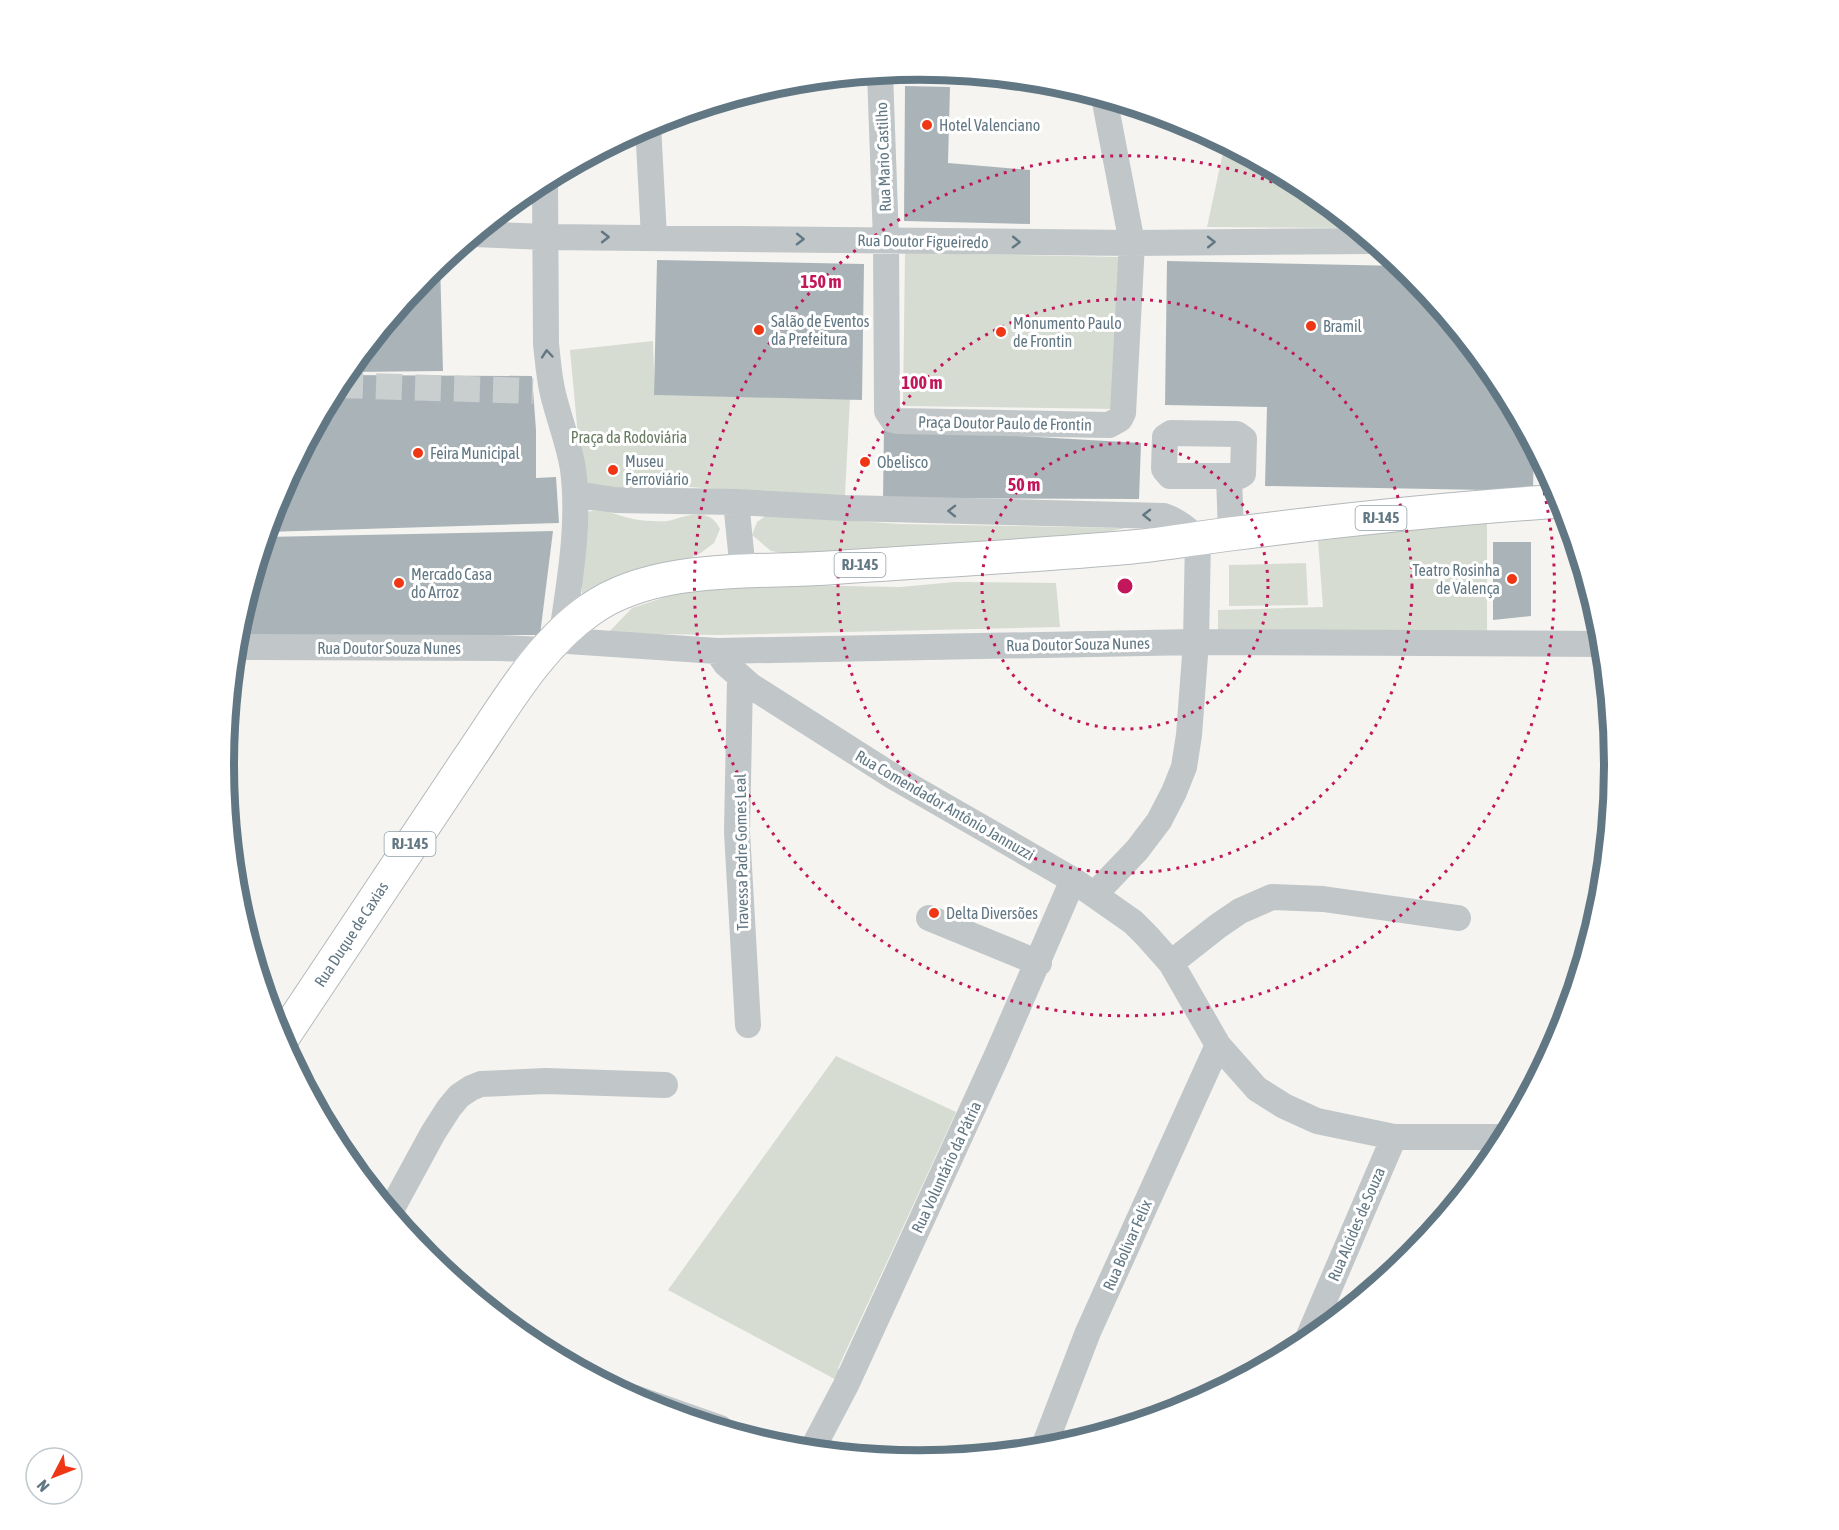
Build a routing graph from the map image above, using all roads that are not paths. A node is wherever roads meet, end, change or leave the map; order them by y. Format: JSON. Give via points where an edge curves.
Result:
{"nodes":[{"id":1,"x":880,"y":81,"type":"edge"},
{"id":2,"x":1106,"y":106,"type":"edge"},
{"id":3,"x":649,"y":136,"type":"edge"},
{"id":4,"x":544,"y":192,"type":"edge"},
{"id":5,"x":486,"y":235,"type":"edge"},
{"id":6,"x":546,"y":237,"type":"junction"},
{"id":7,"x":654,"y":237,"type":"junction"},
{"id":8,"x":886,"y":240,"type":"junction"},
{"id":9,"x":1361,"y":241,"type":"edge"},
{"id":10,"x":1132,"y":243,"type":"junction"},
{"id":11,"x":1229,"y":476,"type":"dead end"},
{"id":12,"x":575,"y":494,"type":"junction"},
{"id":13,"x":736,"y":502,"type":"junction"},
{"id":14,"x":1552,"y":502,"type":"edge"},
{"id":15,"x":1231,"y":534,"type":"junction"},
{"id":16,"x":1198,"y":539,"type":"junction"},
{"id":17,"x":742,"y":571,"type":"junction"},
{"id":18,"x":553,"y":641,"type":"junction"},
{"id":19,"x":1196,"y":642,"type":"junction"},
{"id":20,"x":1594,"y":644,"type":"edge"},
{"id":21,"x":245,"y":647,"type":"edge"},
{"id":22,"x":717,"y":651,"type":"junction"},
{"id":23,"x":740,"y":679,"type":"junction"},
{"id":24,"x":1073,"y":880,"type":"junction"},
{"id":25,"x":1095,"y":894,"type":"junction"},
{"id":26,"x":929,"y":918,"type":"dead end"},
{"id":27,"x":1458,"y":918,"type":"dead end"},
{"id":28,"x":1039,"y":963,"type":"junction"},
{"id":29,"x":1171,"y":963,"type":"junction"},
{"id":30,"x":748,"y":1025,"type":"dead end"},
{"id":31,"x":288,"y":1031,"type":"edge"},
{"id":32,"x":1218,"y":1045,"type":"junction"},
{"id":33,"x":665,"y":1085,"type":"dead end"},
{"id":34,"x":1394,"y":1137,"type":"junction"},
{"id":35,"x":1495,"y":1137,"type":"edge"},
{"id":36,"x":394,"y":1205,"type":"edge"},
{"id":37,"x":1313,"y":1326,"type":"edge"},
{"id":38,"x":1047,"y":1438,"type":"edge"},
{"id":39,"x":816,"y":1442,"type":"edge"}],
"edges":[{"from":1,"to":8,"type":"street","name":"Rua Mario Castilho"},
{"from":2,"to":10,"type":"street"},
{"from":3,"to":7,"type":"street"},
{"from":4,"to":6,"type":"street"},
{"from":5,"to":6,"type":"street","name":"Rua Doutor Figueiredo"},
{"from":6,"to":7,"type":"street","name":"Rua Doutor Figueiredo","one_way":true},
{"from":12,"to":6,"type":"street","one_way":true,"via":[[572,466],[543,391]]},
{"from":7,"to":8,"type":"street","name":"Rua Doutor Figueiredo","one_way":true},
{"from":8,"to":10,"type":"street","name":"Rua Doutor Figueiredo","one_way":true},
{"from":8,"to":10,"type":"street","name":"Praça Doutor Paulo de Frontin","via":[[886,411],[893,420],[1109,425],[1123,413]]},
{"from":10,"to":9,"type":"street","name":"Rua Doutor Figueiredo","one_way":true},
{"from":11,"to":15,"type":"street"},
{"from":12,"to":13,"type":"street","via":[[615,500]]},
{"from":12,"to":18,"type":"street","via":[[569,587]]},
{"from":16,"to":13,"type":"street","one_way":true,"via":[[1164,516]]},
{"from":13,"to":17,"type":"street"},
{"from":14,"to":15,"type":"main road","number":"RJ-145"},
{"from":15,"to":16,"type":"main road","number":"RJ-145"},
{"from":16,"to":17,"type":"main road","number":"RJ-145","via":[[1135,547]]},
{"from":16,"to":19,"type":"street"},
{"from":17,"to":18,"type":"main road","number":"RJ-145","via":[[649,582],[609,597]]},
{"from":18,"to":21,"type":"street","name":"Rua Doutor Souza Nunes","via":[[490,648]]},
{"from":18,"to":22,"type":"street","name":"Rua Doutor Souza Nunes"},
{"from":18,"to":31,"type":"main road","name":"Rua Duque de Caxias","number":"RJ-145","via":[[380,888]]},
{"from":19,"to":20,"type":"street","name":"Rua Doutor Souza Nunes"},
{"from":19,"to":22,"type":"street","name":"Rua Doutor Souza Nunes"},
{"from":19,"to":25,"type":"street","via":[[1190,735],[1174,792],[1137,850]]},
{"from":22,"to":23,"type":"street","name":"Rua Comendador Antônio Jannuzzi"},
{"from":23,"to":24,"type":"street","name":"Rua Comendador Antônio Jannuzzi","via":[[894,777]]},
{"from":23,"to":30,"type":"street","name":"Travessa Padre Gomes Leal","via":[[737,832]]},
{"from":24,"to":25,"type":"street","name":"Rua Comendador Antônio Jannuzzi"},
{"from":24,"to":28,"type":"street","name":"Rua Voluntário da Pátria"},
{"from":25,"to":29,"type":"street","name":"Rua Comendador Antônio Jannuzzi","via":[[1133,922]]},
{"from":26,"to":28,"type":"street"},
{"from":27,"to":29,"type":"street","via":[[1323,899],[1272,897],[1240,911]]},
{"from":28,"to":39,"type":"street","name":"Rua Voluntário da Pátria","via":[[846,1385]]},
{"from":29,"to":32,"type":"street","name":"Rua Comendador Antônio Jannuzzi"},
{"from":32,"to":34,"type":"street","name":"Rua Comendador Antônio Jannuzzi","via":[[1257,1089],[1284,1106],[1317,1121]]},
{"from":32,"to":38,"type":"street","name":"Rua Bolivar Felix","via":[[1088,1332]]},
{"from":33,"to":36,"type":"street","via":[[546,1081],[481,1084],[471,1088],[449,1108]]},
{"from":34,"to":35,"type":"street","name":"Rua Comendador Antônio Jannuzzi"},
{"from":34,"to":37,"type":"street","name":"Rua Alcides de Souza"}]}
